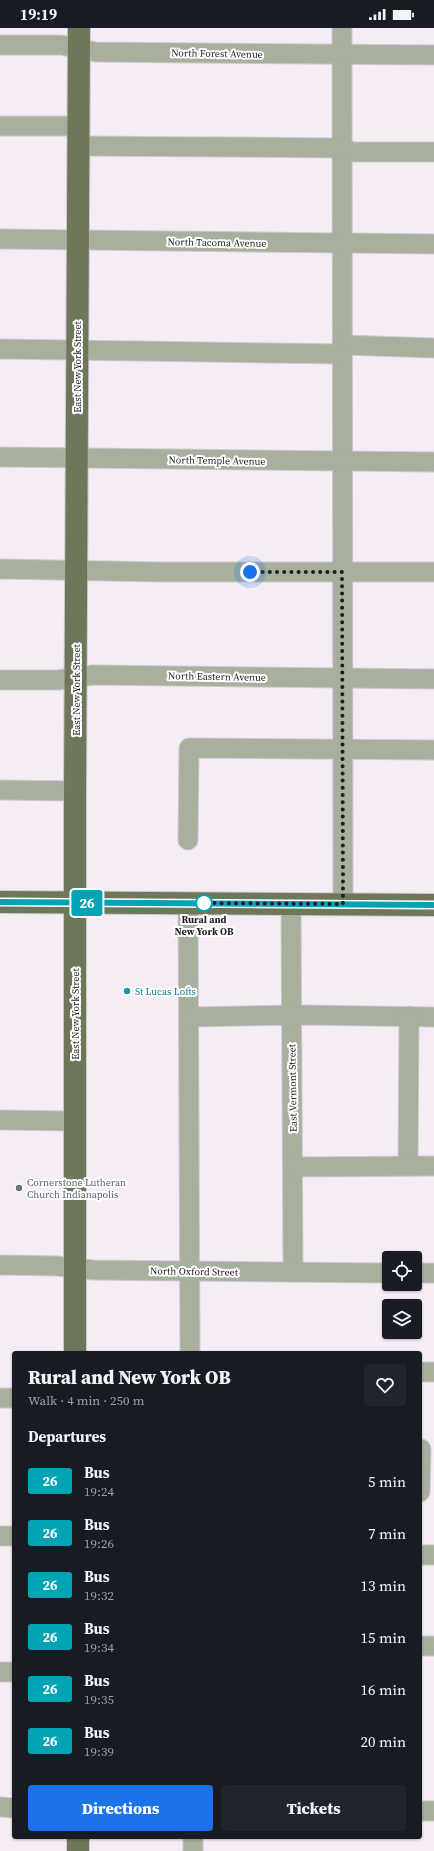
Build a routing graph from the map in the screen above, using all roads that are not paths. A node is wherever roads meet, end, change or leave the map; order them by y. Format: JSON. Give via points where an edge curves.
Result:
{"nodes":[{"id":1,"x":342,"y":28,"type":"edge"},
{"id":2,"x":79,"y":38,"type":"edge"},
{"id":3,"x":0,"y":45,"type":"edge"},
{"id":4,"x":342,"y":54,"type":"junction"},
{"id":5,"x":434,"y":55,"type":"edge"},
{"id":6,"x":0,"y":126,"type":"edge"},
{"id":7,"x":79,"y":136,"type":"junction"},
{"id":8,"x":342,"y":148,"type":"junction"},
{"id":9,"x":434,"y":152,"type":"edge"},
{"id":10,"x":0,"y":239,"type":"edge"},
{"id":11,"x":78,"y":240,"type":"junction"},
{"id":12,"x":342,"y":243,"type":"junction"},
{"id":13,"x":434,"y":244,"type":"edge"},
{"id":14,"x":434,"y":348,"type":"edge"},
{"id":15,"x":0,"y":349,"type":"edge"},
{"id":16,"x":77,"y":349,"type":"junction"},
{"id":17,"x":342,"y":350,"type":"junction"},
{"id":18,"x":0,"y":457,"type":"edge"},
{"id":19,"x":77,"y":458,"type":"junction"},
{"id":20,"x":342,"y":461,"type":"junction"},
{"id":21,"x":434,"y":462,"type":"edge"},
{"id":22,"x":0,"y":569,"type":"edge"},
{"id":23,"x":77,"y":570,"type":"junction"},
{"id":24,"x":342,"y":572,"type":"junction"},
{"id":25,"x":434,"y":572,"type":"edge"},
{"id":26,"x":76,"y":678,"type":"junction"},
{"id":27,"x":342,"y":678,"type":"junction"},
{"id":28,"x":434,"y":679,"type":"edge"},
{"id":29,"x":0,"y":680,"type":"edge"},
{"id":30,"x":343,"y":749,"type":"junction"},
{"id":31,"x":434,"y":750,"type":"edge"},
{"id":32,"x":0,"y":790,"type":"edge"},
{"id":33,"x":75,"y":791,"type":"junction"},
{"id":34,"x":188,"y":840,"type":"dead end"},
{"id":35,"x":0,"y":902,"type":"edge"},
{"id":36,"x":75,"y":902,"type":"junction"},
{"id":37,"x":188,"y":903,"type":"junction"},
{"id":38,"x":291,"y":904,"type":"junction"},
{"id":39,"x":343,"y":904,"type":"junction"},
{"id":40,"x":434,"y":905,"type":"edge"},
{"id":41,"x":291,"y":1015,"type":"junction"},
{"id":42,"x":409,"y":1016,"type":"junction"},
{"id":43,"x":189,"y":1017,"type":"junction"},
{"id":44,"x":434,"y":1017,"type":"edge"},
{"id":45,"x":0,"y":1120,"type":"edge"},
{"id":46,"x":75,"y":1121,"type":"junction"},
{"id":47,"x":408,"y":1166,"type":"junction"},
{"id":48,"x":434,"y":1166,"type":"edge"},
{"id":49,"x":292,"y":1167,"type":"junction"},
{"id":50,"x":0,"y":1265,"type":"edge"},
{"id":51,"x":74,"y":1268,"type":"junction"},
{"id":52,"x":190,"y":1271,"type":"junction"},
{"id":53,"x":293,"y":1272,"type":"junction"},
{"id":54,"x":382,"y":1273,"type":"edge"},
{"id":55,"x":422,"y":1273,"type":"edge"},
{"id":56,"x":434,"y":1273,"type":"edge"},
{"id":57,"x":75,"y":1351,"type":"edge"},
{"id":58,"x":190,"y":1351,"type":"edge"},
{"id":59,"x":422,"y":1372,"type":"edge"},
{"id":60,"x":434,"y":1372,"type":"edge"},
{"id":61,"x":0,"y":1398,"type":"edge"},
{"id":62,"x":12,"y":1398,"type":"edge"},
{"id":63,"x":425,"y":1449,"type":"edge"},
{"id":64,"x":422,"y":1475,"type":"edge"},
{"id":65,"x":0,"y":1536,"type":"edge"},
{"id":66,"x":12,"y":1536,"type":"edge"},
{"id":67,"x":422,"y":1555,"type":"edge"},
{"id":68,"x":434,"y":1555,"type":"edge"},
{"id":69,"x":422,"y":1646,"type":"edge"},
{"id":70,"x":434,"y":1646,"type":"edge"},
{"id":71,"x":0,"y":1672,"type":"edge"},
{"id":72,"x":12,"y":1672,"type":"edge"},
{"id":73,"x":0,"y":1807,"type":"edge"},
{"id":74,"x":12,"y":1808,"type":"edge"},
{"id":75,"x":422,"y":1811,"type":"edge"},
{"id":76,"x":434,"y":1811,"type":"edge"},
{"id":77,"x":78,"y":1839,"type":"edge"},
{"id":78,"x":193,"y":1839,"type":"edge"},
{"id":79,"x":78,"y":1851,"type":"edge"},
{"id":80,"x":193,"y":1851,"type":"edge"}],
"edges":[{"from":1,"to":4,"type":"street"},
{"from":2,"to":3,"type":"street","name":"North Forest Avenue","via":[[61,45]]},
{"from":2,"to":4,"type":"street","name":"North Forest Avenue","via":[[96,52]]},
{"from":2,"to":7,"type":"main road","name":"East New York Street"},
{"from":4,"to":5,"type":"street","name":"North Forest Avenue"},
{"from":4,"to":8,"type":"street"},
{"from":6,"to":7,"type":"street"},
{"from":7,"to":8,"type":"street"},
{"from":7,"to":11,"type":"main road","name":"East New York Street"},
{"from":8,"to":9,"type":"street","via":[[353,152]]},
{"from":8,"to":12,"type":"street"},
{"from":10,"to":11,"type":"street","name":"North Tacoma Avenue"},
{"from":11,"to":12,"type":"street","name":"North Tacoma Avenue"},
{"from":11,"to":16,"type":"main road","name":"East New York Street"},
{"from":12,"to":13,"type":"street","name":"North Tacoma Avenue"},
{"from":12,"to":17,"type":"street"},
{"from":14,"to":17,"type":"street"},
{"from":15,"to":16,"type":"street"},
{"from":16,"to":17,"type":"street"},
{"from":16,"to":19,"type":"main road","name":"East New York Street"},
{"from":17,"to":20,"type":"street"},
{"from":18,"to":19,"type":"street","name":"North Temple Avenue"},
{"from":19,"to":20,"type":"street","name":"North Temple Avenue"},
{"from":19,"to":23,"type":"main road","name":"East New York Street"},
{"from":20,"to":21,"type":"street","name":"North Temple Avenue"},
{"from":20,"to":24,"type":"street"},
{"from":22,"to":23,"type":"street"},
{"from":23,"to":24,"type":"street"},
{"from":23,"to":26,"type":"main road","name":"East New York Street"},
{"from":24,"to":25,"type":"street"},
{"from":24,"to":27,"type":"street"},
{"from":26,"to":27,"type":"street","name":"North Eastern Avenue","via":[[93,675]]},
{"from":26,"to":29,"type":"street","name":"North Eastern Avenue"},
{"from":26,"to":33,"type":"main road","name":"East New York Street"},
{"from":27,"to":28,"type":"street","name":"North Eastern Avenue"},
{"from":27,"to":30,"type":"street"},
{"from":30,"to":31,"type":"street"},
{"from":30,"to":34,"type":"street","via":[[189,748]]},
{"from":30,"to":39,"type":"street"},
{"from":32,"to":33,"type":"street"},
{"from":33,"to":36,"type":"main road","name":"East New York Street"},
{"from":35,"to":36,"type":"main road"},
{"from":36,"to":37,"type":"main road"},
{"from":36,"to":46,"type":"main road","name":"East New York Street"},
{"from":37,"to":38,"type":"main road"},
{"from":37,"to":43,"type":"street"},
{"from":38,"to":39,"type":"main road"},
{"from":38,"to":41,"type":"street","name":"East Vermont Street"},
{"from":39,"to":40,"type":"main road"},
{"from":41,"to":42,"type":"street"},
{"from":41,"to":43,"type":"street"},
{"from":41,"to":49,"type":"street","name":"East Vermont Street"},
{"from":42,"to":44,"type":"street"},
{"from":42,"to":47,"type":"street"},
{"from":43,"to":52,"type":"street"},
{"from":45,"to":46,"type":"street"},
{"from":46,"to":51,"type":"main road","name":"East New York Street"},
{"from":47,"to":48,"type":"street"},
{"from":47,"to":49,"type":"street"},
{"from":49,"to":53,"type":"street","name":"East Vermont Street"},
{"from":50,"to":51,"type":"street","name":"North Oxford Street"},
{"from":51,"to":52,"type":"street","name":"North Oxford Street"},
{"from":51,"to":57,"type":"main road","name":"East New York Street"},
{"from":52,"to":53,"type":"street","name":"North Oxford Street"},
{"from":52,"to":58,"type":"street"},
{"from":53,"to":54,"type":"street","name":"North Oxford Street"},
{"from":55,"to":56,"type":"street"},
{"from":59,"to":60,"type":"street"},
{"from":61,"to":62,"type":"street"},
{"from":63,"to":64,"type":"street"},
{"from":65,"to":66,"type":"street"},
{"from":67,"to":68,"type":"street"},
{"from":69,"to":70,"type":"street"},
{"from":71,"to":72,"type":"street"},
{"from":73,"to":74,"type":"street"},
{"from":75,"to":76,"type":"street"},
{"from":77,"to":79,"type":"main road"},
{"from":78,"to":80,"type":"street"}]}
